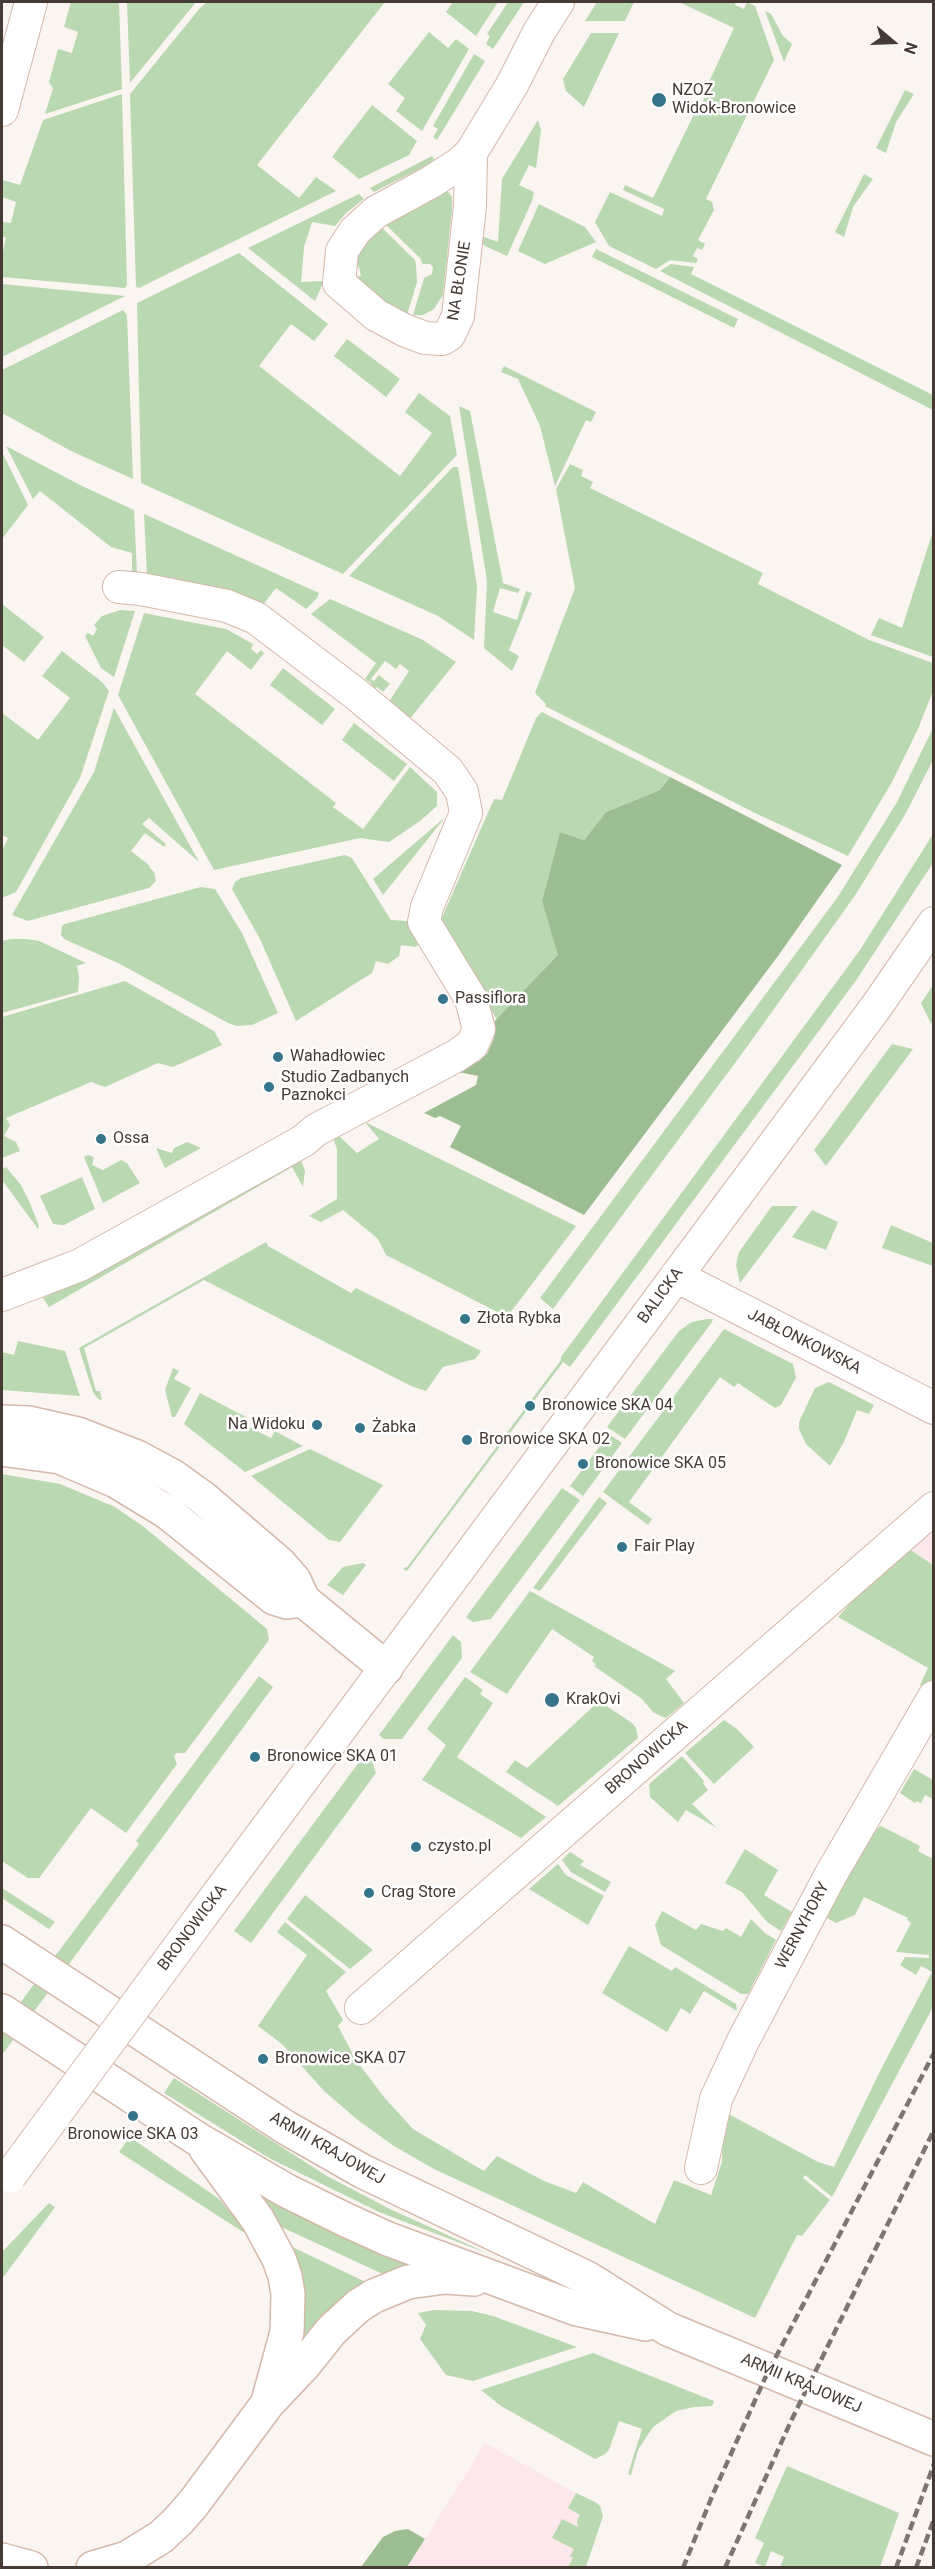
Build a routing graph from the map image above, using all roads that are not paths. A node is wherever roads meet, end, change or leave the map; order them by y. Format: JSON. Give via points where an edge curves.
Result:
{"nodes":[{"id":1,"x":32,"y":2,"type":"edge"},
{"id":2,"x":558,"y":2,"type":"edge"},
{"id":3,"x":2,"y":110,"type":"edge"},
{"id":4,"x":471,"y":153,"type":"junction"},
{"id":5,"x":119,"y":587,"type":"dead end"},
{"id":6,"x":933,"y":923,"type":"edge"},
{"id":7,"x":676,"y":1276,"type":"junction"},
{"id":8,"x":2,"y":1295,"type":"edge"},
{"id":9,"x":933,"y":1408,"type":"edge"},
{"id":10,"x":2,"y":1422,"type":"edge"},
{"id":11,"x":2,"y":1449,"type":"edge"},
{"id":12,"x":933,"y":1508,"type":"edge"},
{"id":13,"x":303,"y":1600,"type":"junction"},
{"id":14,"x":386,"y":1668,"type":"junction"},
{"id":15,"x":933,"y":1697,"type":"edge"},
{"id":16,"x":2,"y":1942,"type":"edge"},
{"id":17,"x":361,"y":2008,"type":"dead end"},
{"id":18,"x":2,"y":2012,"type":"edge"},
{"id":19,"x":199,"y":2140,"type":"junction"},
{"id":20,"x":701,"y":2168,"type":"dead end"},
{"id":21,"x":6,"y":2182,"type":"edge"},
{"id":22,"x":501,"y":2281,"type":"junction"},
{"id":23,"x":668,"y":2329,"type":"junction"},
{"id":24,"x":268,"y":2403,"type":"junction"},
{"id":25,"x":933,"y":2439,"type":"edge"},
{"id":26,"x":2,"y":2560,"type":"edge"},
{"id":27,"x":31,"y":2568,"type":"edge"},
{"id":28,"x":93,"y":2568,"type":"edge"}],
"edges":[{"from":1,"to":3,"type":"street"},
{"from":2,"to":4,"type":"street","name":"NA BŁONIE"},
{"from":4,"to":4,"type":"street","name":"NA BŁONIE","via":[[366,220],[342,251],[339,283],[376,315],[424,338],[442,339],[454,327],[470,206]]},
{"from":5,"to":8,"type":"street","via":[[227,606],[256,618],[448,771],[462,792],[466,813],[424,922],[471,999],[479,1029],[472,1045],[456,1056],[316,1130],[303,1141],[80,1265]]},
{"from":6,"to":7,"type":"street","name":"BALICKA","via":[[882,999]]},
{"from":7,"to":9,"type":"street","name":"JABŁONKOWSKA"},
{"from":7,"to":14,"type":"street","name":"BALICKA"},
{"from":10,"to":13,"type":"main road","via":[[29,1423],[78,1434],[137,1457],[174,1477],[280,1564],[294,1580]]},
{"from":11,"to":13,"type":"main road","via":[[60,1457],[116,1481],[167,1512],[274,1598],[287,1602]]},
{"from":12,"to":17,"type":"street","name":"BRONOWICKA"},
{"from":13,"to":14,"type":"main road"},
{"from":14,"to":21,"type":"street","name":"BRONOWICKA","bridge":true},
{"from":15,"to":20,"type":"street","name":"WERNYHORY","via":[[830,1876],[743,2041],[716,2099]]},
{"from":16,"to":23,"type":"main road","name":"ARMII KRAJOWEJ","via":[[314,2144],[398,2190],[587,2278]]},
{"from":18,"to":19,"type":"main road","name":"ARMII KRAJOWEJ"},
{"from":19,"to":22,"type":"main road","name":"ARMII KRAJOWEJ","via":[[346,2220]]},
{"from":19,"to":24,"type":"main road","via":[[258,2220],[285,2276],[287,2332]]},
{"from":22,"to":23,"type":"main road","name":"ARMII KRAJOWEJ","via":[[577,2309]]},
{"from":22,"to":24,"type":"main road","via":[[428,2278],[374,2296],[343,2318]]},
{"from":23,"to":25,"type":"main road","name":"ARMII KRAJOWEJ"},
{"from":24,"to":28,"type":"main road","via":[[178,2521],[127,2558]]},
{"from":26,"to":27,"type":"main road"}]}
